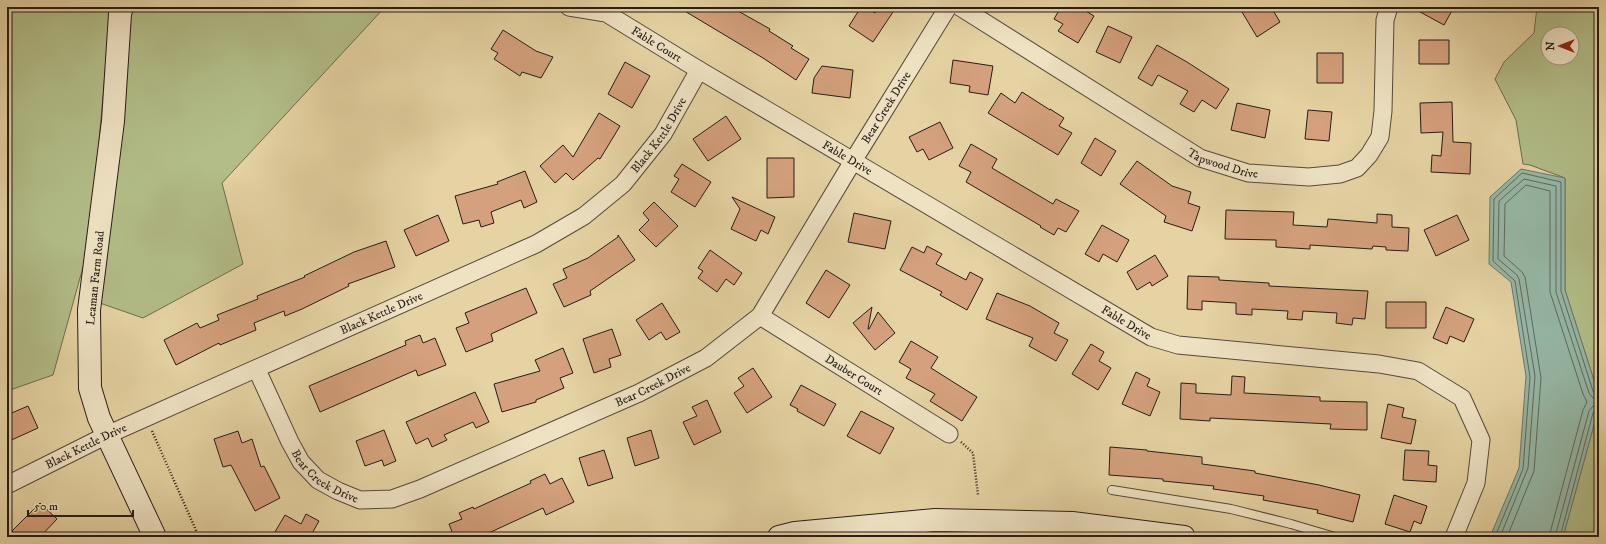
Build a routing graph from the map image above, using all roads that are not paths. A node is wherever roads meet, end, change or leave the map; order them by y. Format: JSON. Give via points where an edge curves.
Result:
{"nodes":[{"id":1,"x":122,"y":7,"type":"edge"},
{"id":2,"x":569,"y":7,"type":"edge"},
{"id":3,"x":948,"y":7,"type":"edge"},
{"id":4,"x":960,"y":7,"type":"edge"},
{"id":5,"x":1390,"y":7,"type":"edge"},
{"id":6,"x":699,"y":70,"type":"junction"},
{"id":7,"x":853,"y":161,"type":"junction"},
{"id":8,"x":760,"y":316,"type":"junction"},
{"id":9,"x":257,"y":370,"type":"junction"},
{"id":10,"x":949,"y":434,"type":"road end"},
{"id":11,"x":107,"y":435,"type":"junction"},
{"id":12,"x":7,"y":485,"type":"edge"},
{"id":13,"x":1112,"y":490,"type":"dead end"},
{"id":14,"x":155,"y":537,"type":"edge"},
{"id":15,"x":779,"y":537,"type":"edge"},
{"id":16,"x":1184,"y":537,"type":"edge"},
{"id":17,"x":1335,"y":537,"type":"edge"},
{"id":18,"x":1454,"y":537,"type":"edge"}],
"edges":[{"from":1,"to":11,"type":"street","name":"Leaman Farm Road","via":[[113,121],[89,310],[90,388]]},
{"from":2,"to":6,"type":"street","name":"Fable Court","via":[[606,13]]},
{"from":3,"to":7,"type":"street","name":"Bear Creek Drive"},
{"from":4,"to":5,"type":"street","name":"Tapwood Drive","via":[[1200,158],[1248,173],[1309,177],[1340,174],[1357,168],[1380,137],[1385,20]]},
{"from":6,"to":7,"type":"street","name":"Fable Drive"},
{"from":6,"to":9,"type":"street","name":"Black Kettle Drive","via":[[663,134],[623,184],[584,216],[536,244]]},
{"from":7,"to":8,"type":"street","name":"Bear Creek Drive"},
{"from":7,"to":18,"type":"street","name":"Fable Drive","via":[[1151,337],[1178,345],[1379,364],[1418,371],[1462,398],[1481,440],[1476,483]]},
{"from":8,"to":9,"type":"street","name":"Bear Creek Drive","via":[[706,358],[639,393],[392,499],[360,500],[318,480],[301,462]]},
{"from":8,"to":10,"type":"street","name":"Dauber Court"},
{"from":9,"to":11,"type":"street","name":"Black Kettle Drive"},
{"from":11,"to":12,"type":"street","name":"Black Kettle Drive"},
{"from":11,"to":14,"type":"street","name":"Leaman Farm Road"},
{"from":13,"to":17,"type":"lane","via":[[1231,509]]},
{"from":15,"to":16,"type":"street","via":[[795,533],[935,520],[1072,523]]}]}
